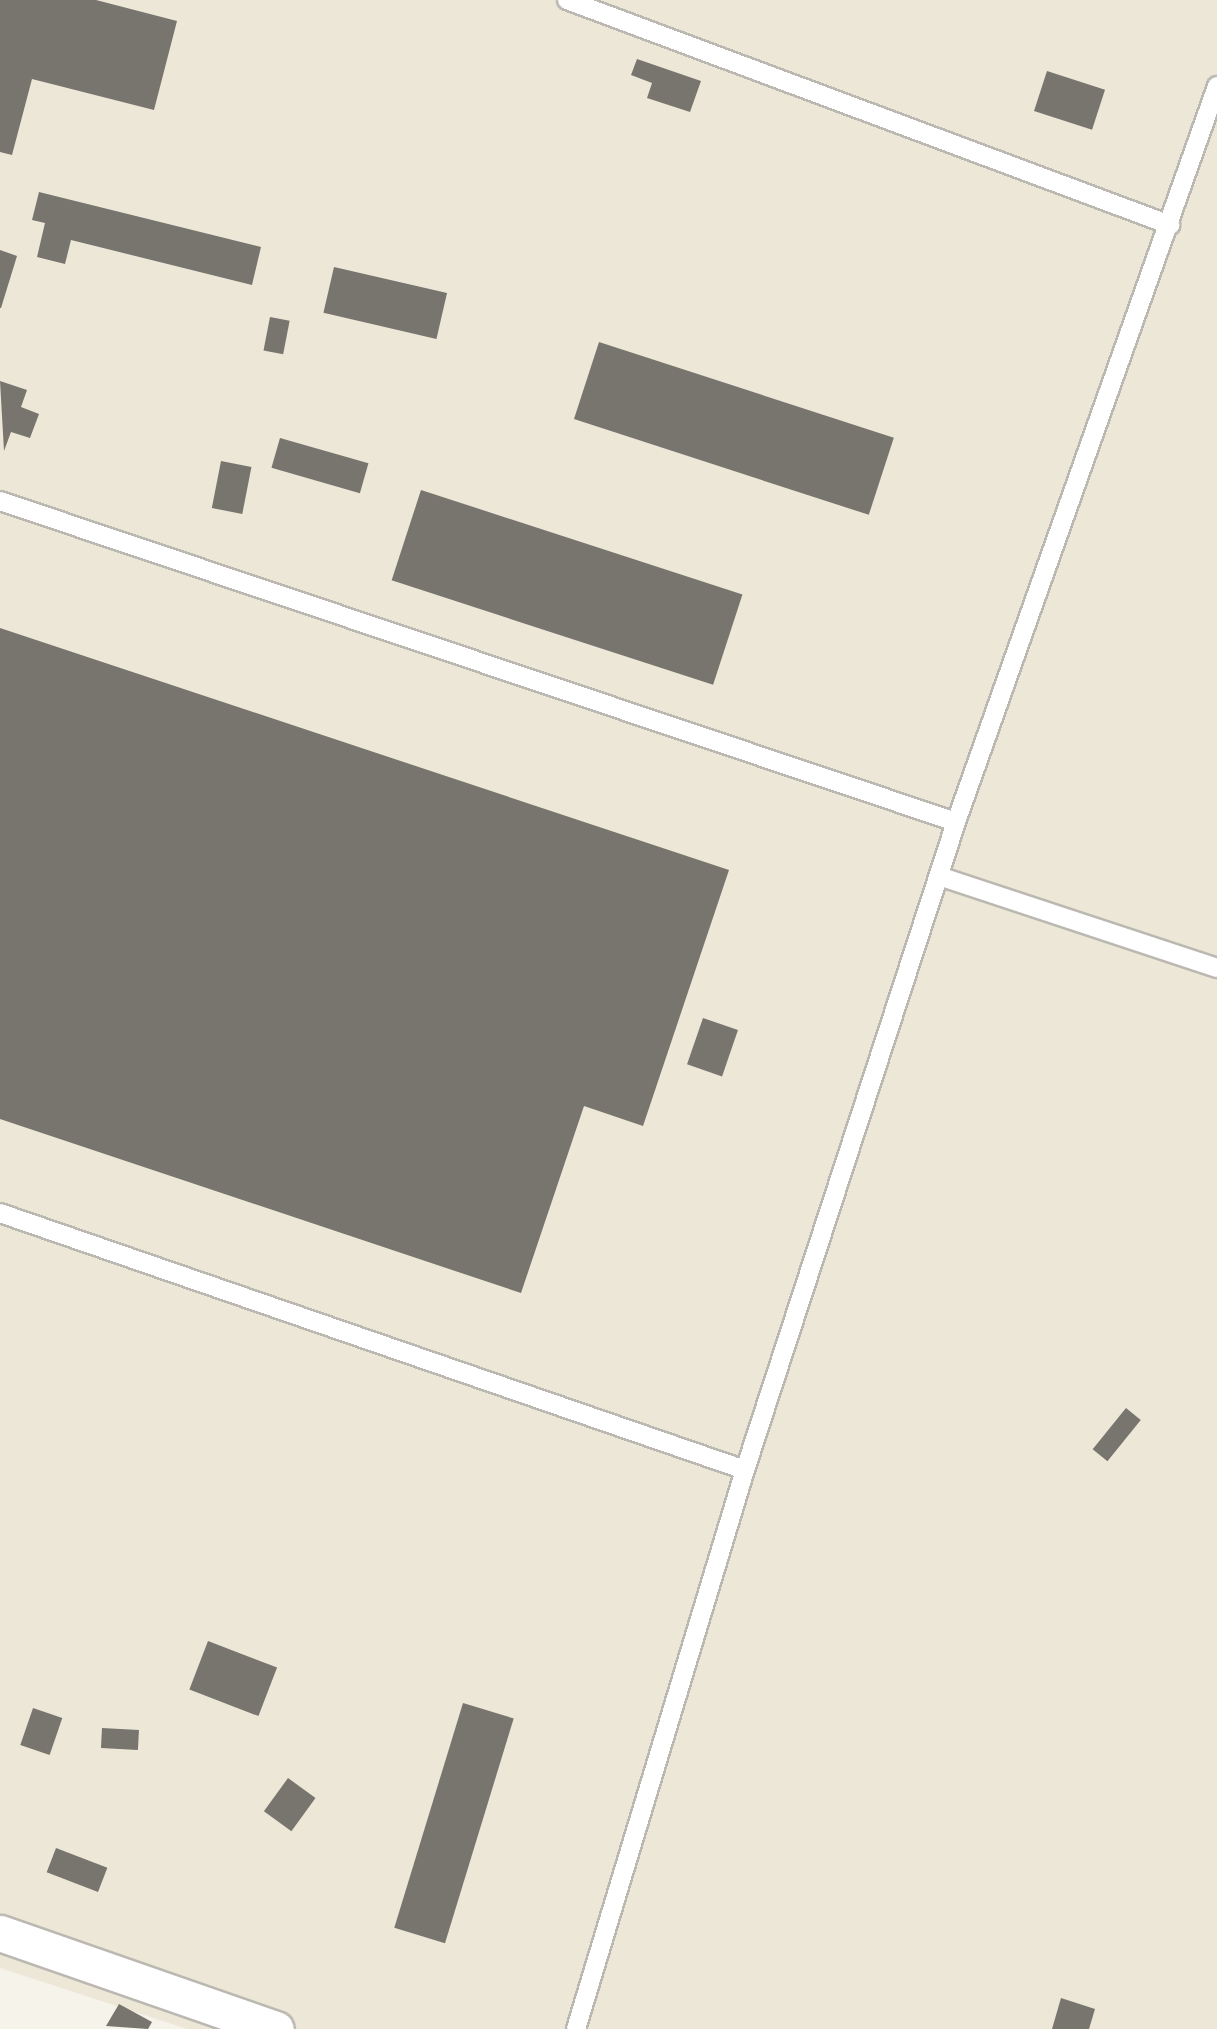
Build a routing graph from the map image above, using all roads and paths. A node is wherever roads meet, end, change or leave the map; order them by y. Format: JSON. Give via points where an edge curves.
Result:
{"nodes":[{"id":1,"x":567,"y":0,"type":"edge"},
{"id":2,"x":1217,"y":86,"type":"edge"},
{"id":3,"x":1170,"y":225,"type":"junction"},
{"id":4,"x":0,"y":501,"type":"edge"},
{"id":5,"x":956,"y":822,"type":"junction"},
{"id":6,"x":942,"y":877,"type":"junction"},
{"id":7,"x":1217,"y":968,"type":"edge"},
{"id":8,"x":0,"y":1213,"type":"edge"},
{"id":9,"x":744,"y":1470,"type":"junction"},
{"id":10,"x":0,"y":1933,"type":"edge"},
{"id":11,"x":276,"y":2029,"type":"edge"},
{"id":12,"x":576,"y":2029,"type":"edge"}],
"edges":[{"from":1,"to":3,"type":"lane"},
{"from":2,"to":3,"type":"lane"},
{"from":3,"to":5,"type":"lane"},
{"from":4,"to":5,"type":"lane"},
{"from":5,"to":6,"type":"lane"},
{"from":6,"to":7,"type":"lane"},
{"from":6,"to":9,"type":"lane"},
{"from":8,"to":9,"type":"lane"},
{"from":9,"to":12,"type":"lane"},
{"from":10,"to":11,"type":"street"}]}
